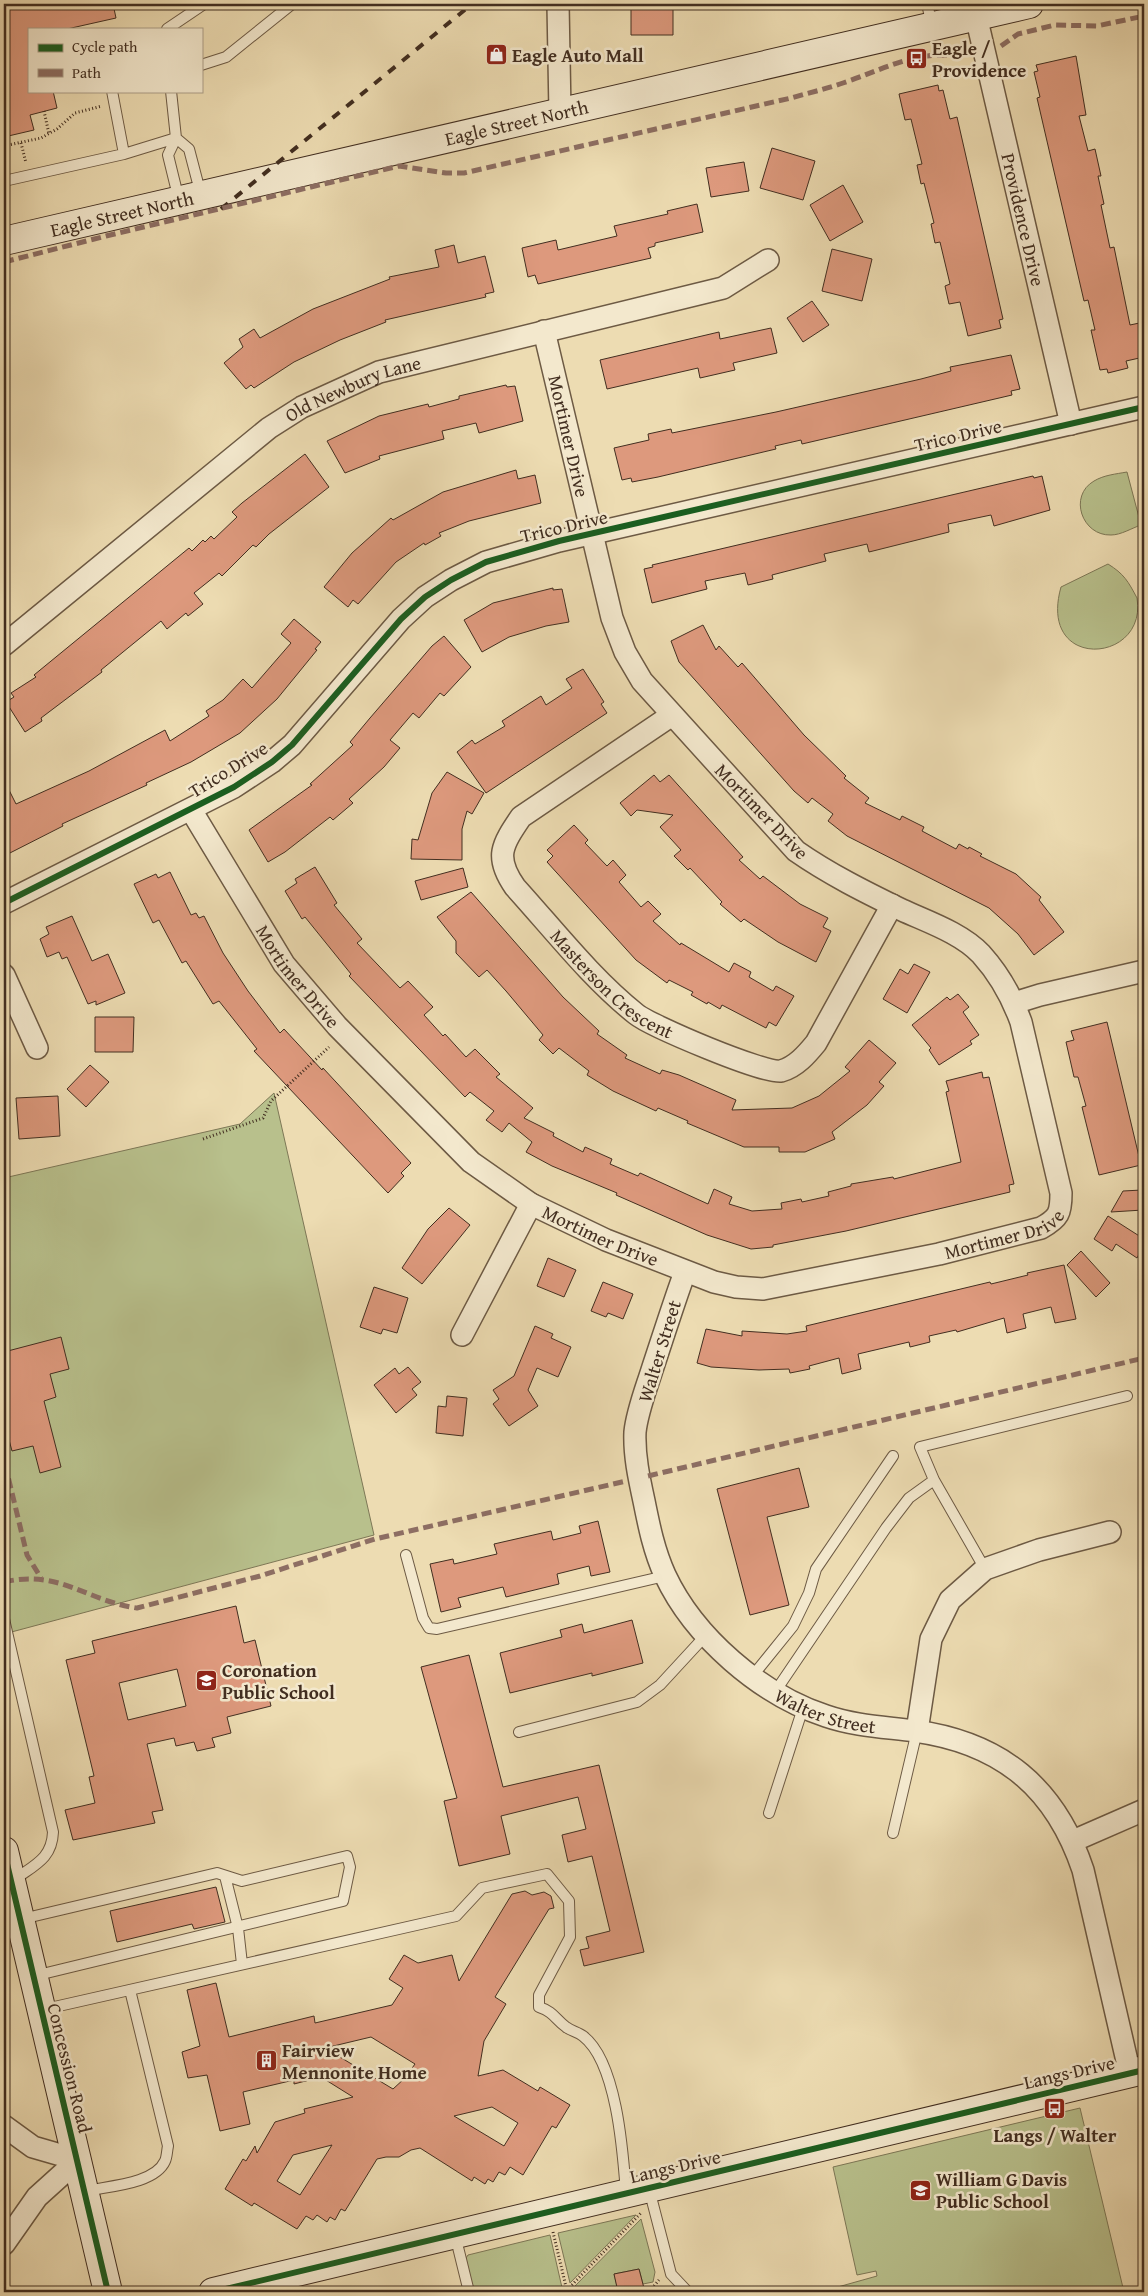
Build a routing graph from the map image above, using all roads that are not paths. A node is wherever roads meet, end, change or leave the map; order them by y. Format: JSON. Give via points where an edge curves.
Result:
{"nodes":[{"id":1,"x":204,"y":4,"type":"edge"},
{"id":2,"x":292,"y":4,"type":"edge"},
{"id":3,"x":558,"y":4,"type":"edge"},
{"id":4,"x":1030,"y":4,"type":"edge"},
{"id":5,"x":930,"y":15,"type":"edge"},
{"id":6,"x":976,"y":16,"type":"junction"},
{"id":7,"x":168,"y":28,"type":"edge"},
{"id":8,"x":202,"y":65,"type":"edge"},
{"id":9,"x":112,"y":92,"type":"edge"},
{"id":10,"x":171,"y":92,"type":"edge"},
{"id":11,"x":560,"y":113,"type":"junction"},
{"id":12,"x":176,"y":138,"type":"junction"},
{"id":13,"x":124,"y":154,"type":"junction"},
{"id":14,"x":4,"y":181,"type":"edge"},
{"id":15,"x":190,"y":198,"type":"junction"},
{"id":16,"x":4,"y":241,"type":"edge"},
{"id":17,"x":768,"y":260,"type":"dead end"},
{"id":18,"x":544,"y":330,"type":"junction"},
{"id":19,"x":1144,"y":407,"type":"edge"},
{"id":20,"x":1071,"y":424,"type":"junction"},
{"id":21,"x":592,"y":535,"type":"junction"},
{"id":22,"x":4,"y":645,"type":"edge"},
{"id":23,"x":672,"y":715,"type":"junction"},
{"id":24,"x":191,"y":810,"type":"junction"},
{"id":25,"x":4,"y":903,"type":"edge"},
{"id":26,"x":892,"y":905,"type":"junction"},
{"id":27,"x":1144,"y":971,"type":"edge"},
{"id":28,"x":4,"y":975,"type":"edge"},
{"id":29,"x":1014,"y":1003,"type":"junction"},
{"id":30,"x":37,"y":1048,"type":"dead end"},
{"id":31,"x":530,"y":1204,"type":"junction"},
{"id":32,"x":685,"y":1272,"type":"junction"},
{"id":33,"x":462,"y":1335,"type":"dead end"},
{"id":34,"x":1127,"y":1396,"type":"dead end"},
{"id":35,"x":893,"y":1456,"type":"dead end"},
{"id":36,"x":934,"y":1480,"type":"junction"},
{"id":37,"x":1110,"y":1532,"type":"dead end"},
{"id":38,"x":406,"y":1555,"type":"dead end"},
{"id":39,"x":985,"y":1569,"type":"junction"},
{"id":40,"x":665,"y":1576,"type":"junction"},
{"id":41,"x":4,"y":1619,"type":"edge"},
{"id":42,"x":707,"y":1634,"type":"junction"},
{"id":43,"x":751,"y":1678,"type":"junction"},
{"id":44,"x":775,"y":1692,"type":"junction"},
{"id":45,"x":803,"y":1708,"type":"junction"},
{"id":46,"x":917,"y":1731,"type":"junction"},
{"id":47,"x":519,"y":1732,"type":"dead end"},
{"id":48,"x":1144,"y":1810,"type":"edge"},
{"id":49,"x":768,"y":1813,"type":"dead end"},
{"id":50,"x":893,"y":1833,"type":"dead end"},
{"id":51,"x":1073,"y":1841,"type":"junction"},
{"id":52,"x":4,"y":1851,"type":"edge"},
{"id":53,"x":226,"y":1876,"type":"junction"},
{"id":54,"x":11,"y":1882,"type":"junction"},
{"id":55,"x":20,"y":1920,"type":"junction"},
{"id":56,"x":238,"y":1928,"type":"junction"},
{"id":57,"x":242,"y":1964,"type":"junction"},
{"id":58,"x":33,"y":1977,"type":"junction"},
{"id":59,"x":130,"y":1990,"type":"junction"},
{"id":60,"x":40,"y":2010,"type":"junction"},
{"id":61,"x":1137,"y":2072,"type":"edge"},
{"id":62,"x":4,"y":2126,"type":"edge"},
{"id":63,"x":78,"y":2160,"type":"junction"},
{"id":64,"x":85,"y":2192,"type":"junction"},
{"id":65,"x":639,"y":2197,"type":"junction"},
{"id":66,"x":455,"y":2234,"type":"junction"},
{"id":67,"x":4,"y":2244,"type":"edge"},
{"id":68,"x":108,"y":2292,"type":"edge"},
{"id":69,"x":213,"y":2292,"type":"edge"},
{"id":70,"x":469,"y":2292,"type":"edge"},
{"id":71,"x":688,"y":2292,"type":"edge"}],
"edges":[{"from":1,"to":7,"type":"lane"},
{"from":2,"to":8,"type":"lane","via":[[226,57]]},
{"from":3,"to":11,"type":"street"},
{"from":4,"to":6,"type":"main road","name":"Eagle Street North"},
{"from":5,"to":6,"type":"main road","name":"Eagle Street North"},
{"from":5,"to":11,"type":"main road","name":"Eagle Street North"},
{"from":6,"to":20,"type":"street","name":"Providence Drive"},
{"from":9,"to":13,"type":"lane"},
{"from":10,"to":12,"type":"lane"},
{"from":11,"to":15,"type":"main road","name":"Eagle Street North"},
{"from":12,"to":13,"type":"lane"},
{"from":12,"to":15,"type":"lane","via":[[189,149]]},
{"from":12,"to":15,"type":"lane","via":[[168,155]]},
{"from":13,"to":14,"type":"lane"},
{"from":15,"to":16,"type":"main road","name":"Eagle Street North"},
{"from":17,"to":18,"type":"street","name":"Old Newbury Lane","via":[[723,288]]},
{"from":18,"to":21,"type":"street","name":"Mortimer Drive"},
{"from":18,"to":22,"type":"street","name":"Old Newbury Lane","via":[[379,372],[302,407],[269,428]]},
{"from":19,"to":20,"type":"street","name":"Trico Drive"},
{"from":20,"to":21,"type":"street","name":"Trico Drive"},
{"from":21,"to":23,"type":"street","name":"Mortimer Drive","via":[[612,618],[624,652],[642,681]]},
{"from":21,"to":24,"type":"street","name":"Trico Drive","via":[[486,562],[432,593],[401,619],[292,745],[234,787]]},
{"from":23,"to":26,"type":"street","name":"Mortimer Drive","via":[[796,851],[822,869]]},
{"from":23,"to":26,"type":"street","name":"Masterson Crescent","via":[[521,818],[505,840],[503,853],[504,871],[515,887],[600,981],[638,1016],[756,1067],[780,1071],[803,1059],[816,1043]]},
{"from":24,"to":25,"type":"street","name":"Trico Drive"},
{"from":24,"to":31,"type":"street","name":"Mortimer Drive","via":[[284,964],[337,1026],[471,1162]]},
{"from":26,"to":29,"type":"street","name":"Mortimer Drive","via":[[954,934],[980,953]]},
{"from":27,"to":29,"type":"street"},
{"from":28,"to":30,"type":"street"},
{"from":29,"to":32,"type":"street","name":"Mortimer Drive","via":[[1061,1192],[1061,1208],[1055,1221],[1041,1228],[939,1254],[762,1289],[736,1287]]},
{"from":31,"to":32,"type":"street","name":"Mortimer Drive"},
{"from":31,"to":33,"type":"street"},
{"from":32,"to":40,"type":"street","name":"Walter Street","via":[[635,1431],[636,1454],[652,1540]]},
{"from":34,"to":36,"type":"lane","via":[[920,1448]]},
{"from":35,"to":43,"type":"lane","via":[[816,1569],[793,1626]]},
{"from":36,"to":39,"type":"lane"},
{"from":36,"to":44,"type":"lane","via":[[909,1498],[886,1528]]},
{"from":37,"to":39,"type":"street","via":[[1039,1550]]},
{"from":38,"to":40,"type":"lane","via":[[424,1618],[429,1628],[437,1629]]},
{"from":39,"to":46,"type":"street","via":[[950,1600],[931,1638]]},
{"from":40,"to":42,"type":"street","name":"Walter Street"},
{"from":41,"to":54,"type":"lane","via":[[53,1832],[52,1846],[45,1857]]},
{"from":42,"to":43,"type":"street","name":"Walter Street","via":[[728,1659]]},
{"from":42,"to":47,"type":"lane","via":[[660,1684],[637,1702]]},
{"from":43,"to":44,"type":"street","name":"Walter Street"},
{"from":44,"to":45,"type":"street","name":"Walter Street"},
{"from":45,"to":46,"type":"street","name":"Walter Street","via":[[855,1724]]},
{"from":45,"to":49,"type":"lane"},
{"from":46,"to":50,"type":"lane"},
{"from":46,"to":51,"type":"street","name":"Walter Street","via":[[971,1743],[1001,1759],[1038,1791]]},
{"from":48,"to":51,"type":"street"},
{"from":51,"to":61,"type":"street","name":"Walter Street"},
{"from":52,"to":54,"type":"main road","name":"Concession Road"},
{"from":53,"to":55,"type":"lane","via":[[217,1873]]},
{"from":53,"to":56,"type":"lane"},
{"from":53,"to":56,"type":"lane","via":[[242,1881],[347,1856],[350,1867],[342,1901]]},
{"from":54,"to":55,"type":"main road","name":"Concession Road"},
{"from":55,"to":58,"type":"main road","name":"Concession Road"},
{"from":56,"to":57,"type":"lane"},
{"from":56,"to":58,"type":"lane"},
{"from":57,"to":59,"type":"lane"},
{"from":57,"to":65,"type":"lane","via":[[456,1916],[482,1888],[547,1874],[569,1901],[570,1937],[539,1994],[539,2007],[552,2013],[565,2027],[584,2036],[601,2060]]},
{"from":58,"to":60,"type":"main road","name":"Concession Road"},
{"from":59,"to":60,"type":"lane"},
{"from":59,"to":64,"type":"lane","via":[[168,2146],[165,2161],[156,2173],[142,2179]]},
{"from":60,"to":63,"type":"main road","name":"Concession Road"},
{"from":61,"to":65,"type":"main road","name":"Langs Drive"},
{"from":62,"to":63,"type":"street","via":[[32,2147]]},
{"from":63,"to":64,"type":"main road","name":"Concession Road"},
{"from":63,"to":67,"type":"street","via":[[37,2197]]},
{"from":64,"to":68,"type":"main road","name":"Concession Road"},
{"from":65,"to":66,"type":"main road","name":"Langs Drive","via":[[549,2212]]},
{"from":65,"to":71,"type":"lane","via":[[671,2274]]},
{"from":66,"to":69,"type":"main road","name":"Langs Drive"},
{"from":66,"to":70,"type":"lane"}]}
